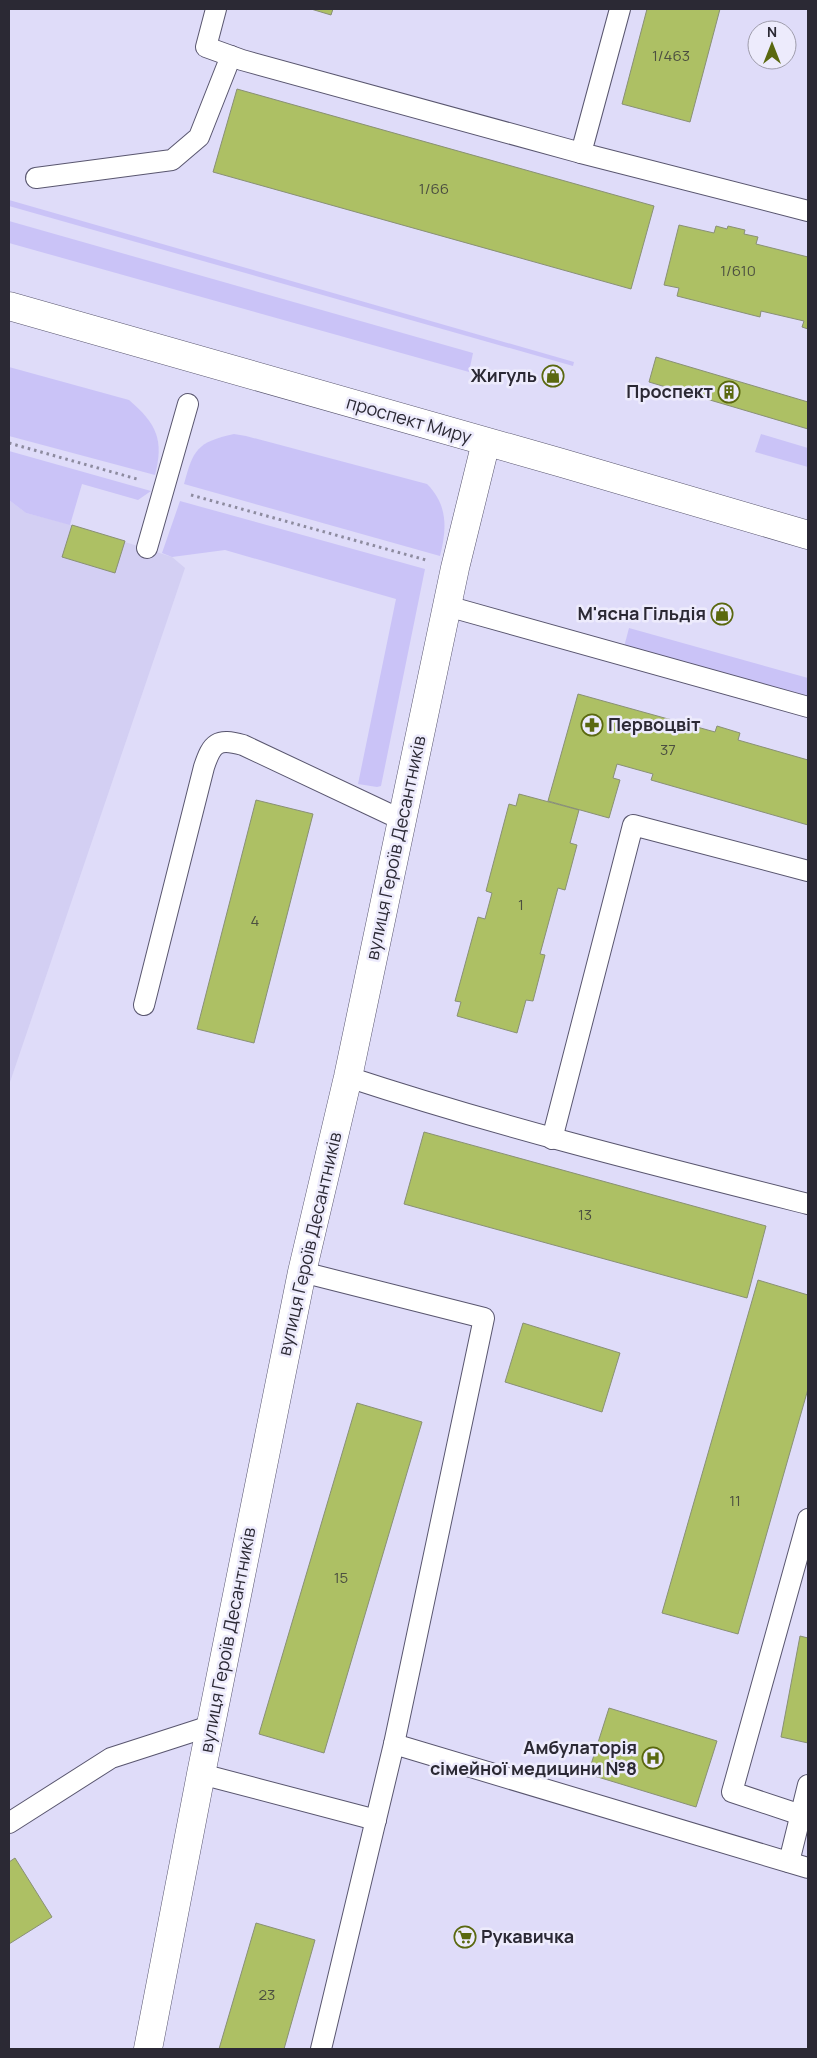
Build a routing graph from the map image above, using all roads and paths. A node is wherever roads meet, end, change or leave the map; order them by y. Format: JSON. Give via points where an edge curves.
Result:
{"nodes":[{"id":1,"x":216,"y":9,"type":"edge"},
{"id":2,"x":620,"y":9,"type":"edge"},
{"id":3,"x":231,"y":56,"type":"junction"},
{"id":4,"x":581,"y":153,"type":"junction"},
{"id":5,"x":36,"y":178,"type":"dead end"},
{"id":6,"x":808,"y":211,"type":"edge"},
{"id":7,"x":9,"y":306,"type":"edge"},
{"id":8,"x":188,"y":404,"type":"dead end"},
{"id":9,"x":486,"y":442,"type":"junction"},
{"id":10,"x":9,"y":443,"type":"edge"},
{"id":11,"x":165,"y":487,"type":"junction"},
{"id":12,"x":808,"y":535,"type":"edge"},
{"id":13,"x":147,"y":548,"type":"dead end"},
{"id":14,"x":429,"y":561,"type":"dead end"},
{"id":15,"x":447,"y":606,"type":"junction"},
{"id":16,"x":808,"y":707,"type":"edge"},
{"id":17,"x":402,"y":820,"type":"junction"},
{"id":18,"x":808,"y":871,"type":"edge"},
{"id":19,"x":144,"y":1005,"type":"dead end"},
{"id":20,"x":348,"y":1077,"type":"junction"},
{"id":21,"x":552,"y":1140,"type":"junction"},
{"id":22,"x":808,"y":1204,"type":"edge"},
{"id":23,"x":302,"y":1272,"type":"junction"},
{"id":24,"x":808,"y":1520,"type":"edge"},
{"id":25,"x":210,"y":1726,"type":"junction"},
{"id":26,"x":394,"y":1744,"type":"junction"},
{"id":27,"x":201,"y":1774,"type":"junction"},
{"id":28,"x":808,"y":1785,"type":"edge"},
{"id":29,"x":801,"y":1815,"type":"junction"},
{"id":30,"x":376,"y":1820,"type":"junction"},
{"id":31,"x":9,"y":1823,"type":"edge"},
{"id":32,"x":789,"y":1862,"type":"junction"},
{"id":33,"x":808,"y":1868,"type":"edge"},
{"id":34,"x":148,"y":2049,"type":"edge"},
{"id":35,"x":321,"y":2049,"type":"edge"}],
"edges":[{"from":1,"to":3,"type":"lane","via":[[206,47]]},
{"from":2,"to":4,"type":"lane"},
{"from":3,"to":4,"type":"lane"},
{"from":3,"to":5,"type":"lane","via":[[199,137],[172,160]]},
{"from":4,"to":6,"type":"lane"},
{"from":7,"to":9,"type":"street","name":"проспект Миру"},
{"from":8,"to":11,"type":"lane"},
{"from":9,"to":12,"type":"street","name":"проспект Миру"},
{"from":9,"to":15,"type":"street","name":"вулиця Героїв Десантників"},
{"from":10,"to":11,"type":"path"},
{"from":11,"to":13,"type":"lane"},
{"from":11,"to":14,"type":"path"},
{"from":15,"to":16,"type":"lane"},
{"from":15,"to":17,"type":"street","name":"вулиця Героїв Десантників"},
{"from":17,"to":19,"type":"lane","via":[[243,745],[218,742],[209,751],[204,767]]},
{"from":17,"to":20,"type":"street","name":"вулиця Героїв Десантників"},
{"from":18,"to":21,"type":"lane","via":[[633,825]]},
{"from":20,"to":21,"type":"lane"},
{"from":20,"to":23,"type":"street","name":"вулиця Героїв Десантників"},
{"from":21,"to":22,"type":"lane"},
{"from":23,"to":25,"type":"street","name":"вулиця Героїв Десантників"},
{"from":23,"to":26,"type":"lane","via":[[484,1318]]},
{"from":24,"to":29,"type":"lane","via":[[732,1792]]},
{"from":25,"to":27,"type":"street","name":"вулиця Героїв Десантників"},
{"from":25,"to":31,"type":"lane","via":[[111,1758]]},
{"from":26,"to":30,"type":"lane"},
{"from":26,"to":32,"type":"lane"},
{"from":27,"to":30,"type":"lane"},
{"from":27,"to":34,"type":"street","name":"вулиця Героїв Десантників"},
{"from":28,"to":29,"type":"lane"},
{"from":29,"to":32,"type":"lane"},
{"from":30,"to":35,"type":"lane"},
{"from":32,"to":33,"type":"lane"}]}
